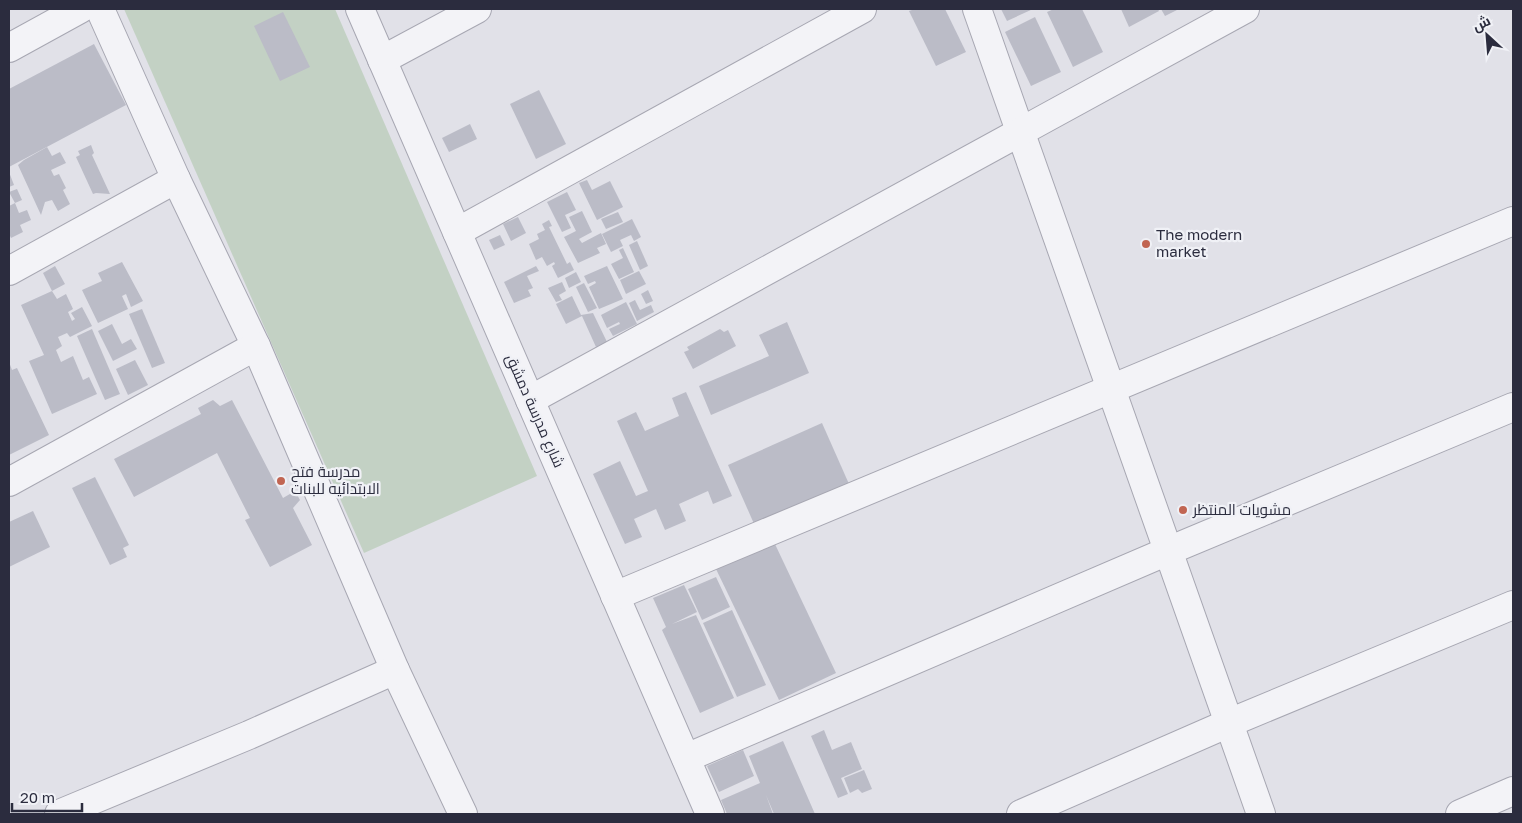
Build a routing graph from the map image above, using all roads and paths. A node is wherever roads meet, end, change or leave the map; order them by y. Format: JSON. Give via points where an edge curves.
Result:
{"nodes":[{"id":1,"x":80,"y":9,"type":"edge"},
{"id":2,"x":100,"y":9,"type":"edge"},
{"id":3,"x":360,"y":9,"type":"edge"},
{"id":4,"x":477,"y":9,"type":"edge"},
{"id":5,"x":862,"y":9,"type":"edge"},
{"id":6,"x":977,"y":9,"type":"edge"},
{"id":7,"x":1245,"y":9,"type":"edge"},
{"id":8,"x":9,"y":48,"type":"edge"},
{"id":9,"x":382,"y":60,"type":"junction"},
{"id":10,"x":1020,"y":131,"type":"junction"},
{"id":11,"x":176,"y":179,"type":"junction"},
{"id":12,"x":1513,"y":221,"type":"edge"},
{"id":13,"x":457,"y":232,"type":"junction"},
{"id":14,"x":9,"y":271,"type":"edge"},
{"id":15,"x":256,"y":346,"type":"junction"},
{"id":16,"x":1111,"y":389,"type":"junction"},
{"id":17,"x":530,"y":400,"type":"junction"},
{"id":18,"x":1513,"y":407,"type":"edge"},
{"id":19,"x":9,"y":482,"type":"edge"},
{"id":20,"x":1168,"y":551,"type":"junction"},
{"id":21,"x":615,"y":596,"type":"junction"},
{"id":22,"x":1513,"y":605,"type":"edge"},
{"id":23,"x":395,"y":670,"type":"junction"},
{"id":24,"x":1229,"y":723,"type":"junction"},
{"id":25,"x":686,"y":758,"type":"junction"},
{"id":26,"x":1513,"y":791,"type":"edge"},
{"id":27,"x":59,"y":814,"type":"edge"},
{"id":28,"x":463,"y":814,"type":"edge"},
{"id":29,"x":710,"y":814,"type":"edge"},
{"id":30,"x":1021,"y":814,"type":"edge"},
{"id":31,"x":1261,"y":814,"type":"edge"},
{"id":32,"x":1460,"y":814,"type":"edge"}],
"edges":[{"from":1,"to":8,"type":"street"},
{"from":2,"to":11,"type":"street"},
{"from":3,"to":9,"type":"street","name":"شارع مدرسة دمشق"},
{"from":4,"to":9,"type":"street"},
{"from":5,"to":13,"type":"street"},
{"from":6,"to":10,"type":"street"},
{"from":7,"to":10,"type":"street"},
{"from":9,"to":13,"type":"street","name":"شارع مدرسة دمشق"},
{"from":10,"to":16,"type":"street"},
{"from":10,"to":17,"type":"street"},
{"from":11,"to":14,"type":"street"},
{"from":11,"to":15,"type":"street"},
{"from":12,"to":16,"type":"street"},
{"from":13,"to":17,"type":"street","name":"شارع مدرسة دمشق"},
{"from":15,"to":19,"type":"street"},
{"from":15,"to":23,"type":"street"},
{"from":16,"to":20,"type":"street"},
{"from":16,"to":21,"type":"street"},
{"from":17,"to":21,"type":"street","name":"شارع مدرسة دمشق"},
{"from":18,"to":20,"type":"street"},
{"from":20,"to":24,"type":"street"},
{"from":20,"to":25,"type":"street"},
{"from":21,"to":25,"type":"street","name":"شارع مدرسة دمشق"},
{"from":22,"to":24,"type":"street"},
{"from":23,"to":27,"type":"street"},
{"from":23,"to":28,"type":"street"},
{"from":24,"to":30,"type":"street"},
{"from":24,"to":31,"type":"street"},
{"from":25,"to":29,"type":"street","name":"شارع مدرسة دمشق"},
{"from":26,"to":32,"type":"street"}]}
